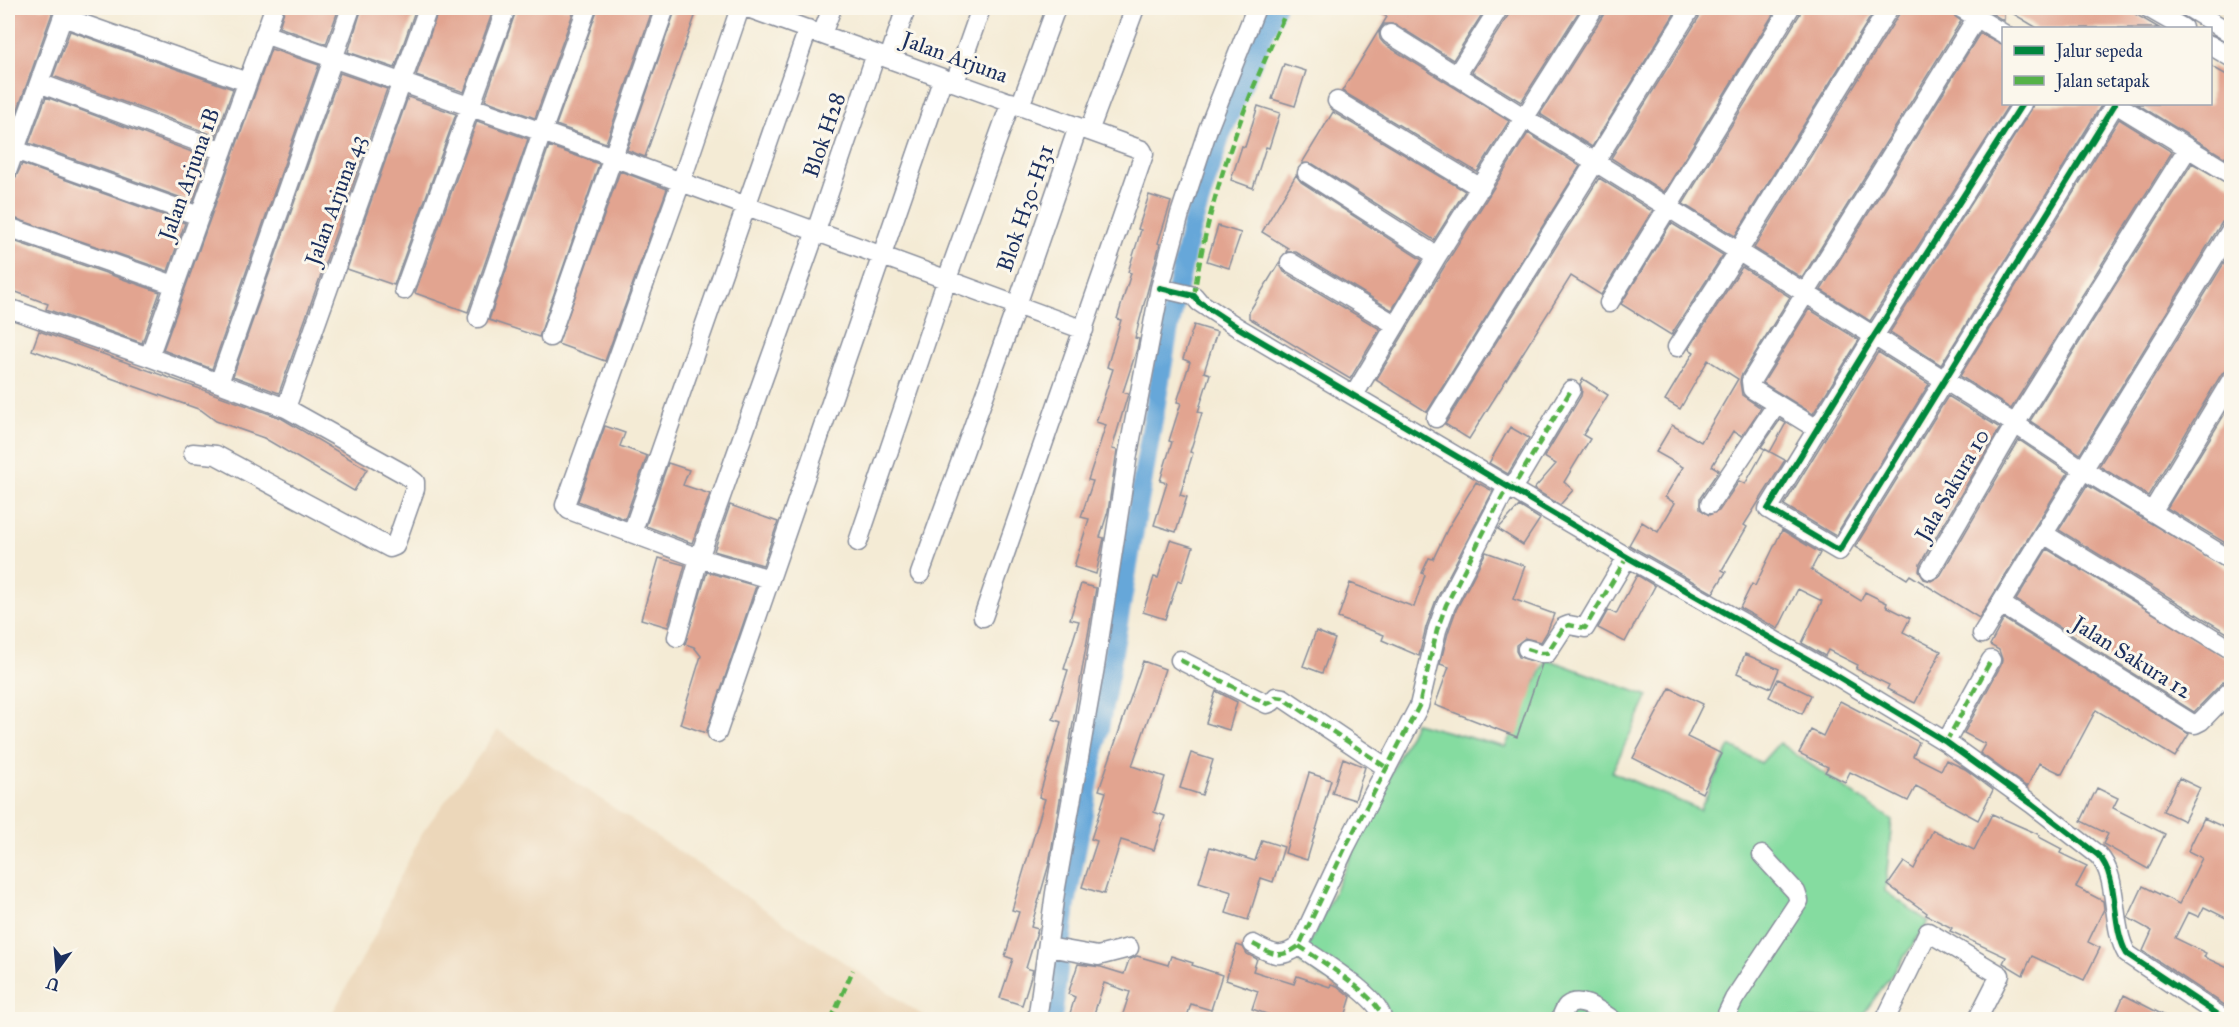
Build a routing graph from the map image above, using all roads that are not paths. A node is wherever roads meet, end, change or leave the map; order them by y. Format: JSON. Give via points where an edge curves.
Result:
{"nodes":[{"id":1,"x":274,"y":8,"type":"edge"},
{"id":2,"x":351,"y":8,"type":"edge"},
{"id":3,"x":428,"y":8,"type":"edge"},
{"id":4,"x":506,"y":8,"type":"edge"},
{"id":5,"x":587,"y":8,"type":"edge"},
{"id":6,"x":665,"y":8,"type":"edge"},
{"id":7,"x":740,"y":8,"type":"edge"},
{"id":8,"x":832,"y":8,"type":"edge"},
{"id":9,"x":906,"y":8,"type":"edge"},
{"id":10,"x":981,"y":8,"type":"edge"},
{"id":11,"x":1056,"y":8,"type":"edge"},
{"id":12,"x":1135,"y":8,"type":"edge"},
{"id":13,"x":1256,"y":8,"type":"edge"},
{"id":14,"x":1498,"y":8,"type":"edge"},
{"id":15,"x":1594,"y":8,"type":"edge"},
{"id":16,"x":1690,"y":8,"type":"edge"},
{"id":17,"x":1790,"y":8,"type":"edge"},
{"id":18,"x":1889,"y":8,"type":"edge"},
{"id":19,"x":1961,"y":8,"type":"edge"},
{"id":20,"x":2148,"y":8,"type":"edge"},
{"id":21,"x":2189,"y":8,"type":"edge"},
{"id":22,"x":756,"y":9,"type":"edge"},
{"id":23,"x":64,"y":12,"type":"edge"},
{"id":24,"x":1977,"y":18,"type":"junction"},
{"id":25,"x":2171,"y":21,"type":"edge"},
{"id":26,"x":815,"y":31,"type":"junction"},
{"id":27,"x":2002,"y":33,"type":"edge"},
{"id":28,"x":264,"y":34,"type":"junction"},
{"id":29,"x":1390,"y":34,"type":"dead end"},
{"id":30,"x":2232,"y":34,"type":"edge"},
{"id":31,"x":2212,"y":46,"type":"edge"},
{"id":32,"x":882,"y":56,"type":"junction"},
{"id":33,"x":334,"y":58,"type":"junction"},
{"id":34,"x":2232,"y":58,"type":"edge"},
{"id":35,"x":1456,"y":76,"type":"junction"},
{"id":36,"x":949,"y":80,"type":"junction"},
{"id":37,"x":247,"y":82,"type":"junction"},
{"id":38,"x":402,"y":82,"type":"junction"},
{"id":39,"x":39,"y":83,"type":"junction"},
{"id":40,"x":1337,"y":100,"type":"dead end"},
{"id":41,"x":1015,"y":104,"type":"junction"},
{"id":42,"x":2021,"y":105,"type":"edge"},
{"id":43,"x":2115,"y":105,"type":"edge"},
{"id":44,"x":2118,"y":105,"type":"edge"},
{"id":45,"x":471,"y":106,"type":"junction"},
{"id":46,"x":1525,"y":120,"type":"junction"},
{"id":47,"x":1084,"y":129,"type":"junction"},
{"id":48,"x":542,"y":132,"type":"junction"},
{"id":49,"x":2188,"y":148,"type":"junction"},
{"id":50,"x":15,"y":150,"type":"junction"},
{"id":51,"x":223,"y":151,"type":"junction"},
{"id":52,"x":613,"y":157,"type":"junction"},
{"id":53,"x":1595,"y":163,"type":"junction"},
{"id":54,"x":8,"y":169,"type":"edge"},
{"id":55,"x":1307,"y":173,"type":"dead end"},
{"id":56,"x":2232,"y":175,"type":"edge"},
{"id":57,"x":681,"y":182,"type":"junction"},
{"id":58,"x":1481,"y":188,"type":"junction"},
{"id":59,"x":746,"y":206,"type":"junction"},
{"id":60,"x":1667,"y":208,"type":"junction"},
{"id":61,"x":199,"y":216,"type":"junction"},
{"id":62,"x":8,"y":228,"type":"edge"},
{"id":63,"x":2232,"y":228,"type":"edge"},
{"id":64,"x":816,"y":231,"type":"junction"},
{"id":65,"x":1738,"y":252,"type":"junction"},
{"id":66,"x":881,"y":254,"type":"junction"},
{"id":67,"x":1437,"y":256,"type":"junction"},
{"id":68,"x":1290,"y":262,"type":"dead end"},
{"id":69,"x":947,"y":279,"type":"junction"},
{"id":70,"x":174,"y":285,"type":"junction"},
{"id":71,"x":1165,"y":289,"type":"junction"},
{"id":72,"x":404,"y":290,"type":"dead end"},
{"id":73,"x":1806,"y":294,"type":"junction"},
{"id":74,"x":1608,"y":303,"type":"dead end"},
{"id":75,"x":1017,"y":305,"type":"junction"},
{"id":76,"x":8,"y":308,"type":"edge"},
{"id":77,"x":478,"y":318,"type":"dead end"},
{"id":78,"x":1396,"y":325,"type":"junction"},
{"id":79,"x":1084,"y":330,"type":"junction"},
{"id":80,"x":1874,"y":336,"type":"junction"},
{"id":81,"x":550,"y":337,"type":"dead end"},
{"id":82,"x":1677,"y":346,"type":"dead end"},
{"id":83,"x":148,"y":357,"type":"junction"},
{"id":84,"x":2232,"y":379,"type":"edge"},
{"id":85,"x":1944,"y":380,"type":"junction"},
{"id":86,"x":219,"y":383,"type":"junction"},
{"id":87,"x":1571,"y":390,"type":"dead end"},
{"id":88,"x":1354,"y":395,"type":"junction"},
{"id":89,"x":1777,"y":404,"type":"junction"},
{"id":90,"x":286,"y":408,"type":"junction"},
{"id":91,"x":1436,"y":418,"type":"dead end"},
{"id":92,"x":2015,"y":424,"type":"junction"},
{"id":93,"x":1817,"y":429,"type":"junction"},
{"id":94,"x":193,"y":453,"type":"dead end"},
{"id":95,"x":2084,"y":470,"type":"junction"},
{"id":96,"x":1510,"y":486,"type":"junction"},
{"id":97,"x":1710,"y":504,"type":"dead end"},
{"id":98,"x":2152,"y":512,"type":"junction"},
{"id":99,"x":632,"y":533,"type":"junction"},
{"id":100,"x":2044,"y":534,"type":"junction"},
{"id":101,"x":858,"y":542,"type":"dead end"},
{"id":102,"x":1627,"y":557,"type":"junction"},
{"id":103,"x":699,"y":558,"type":"junction"},
{"id":104,"x":2231,"y":559,"type":"edge"},
{"id":105,"x":1930,"y":570,"type":"dead end"},
{"id":106,"x":920,"y":574,"type":"dead end"},
{"id":107,"x":770,"y":579,"type":"junction"},
{"id":108,"x":2001,"y":603,"type":"junction"},
{"id":109,"x":983,"y":617,"type":"dead end"},
{"id":110,"x":1982,"y":634,"type":"dead end"},
{"id":111,"x":677,"y":637,"type":"dead end"},
{"id":112,"x":1527,"y":649,"type":"dead end"},
{"id":113,"x":2232,"y":650,"type":"edge"},
{"id":114,"x":1180,"y":660,"type":"dead end"},
{"id":115,"x":1991,"y":660,"type":"dead end"},
{"id":116,"x":2232,"y":689,"type":"edge"},
{"id":117,"x":717,"y":733,"type":"dead end"},
{"id":118,"x":1946,"y":742,"type":"junction"},
{"id":119,"x":1388,"y":768,"type":"junction"},
{"id":120,"x":1762,"y":855,"type":"dead end"},
{"id":121,"x":1253,"y":944,"type":"dead end"},
{"id":122,"x":1299,"y":946,"type":"junction"},
{"id":123,"x":1050,"y":947,"type":"junction"},
{"id":124,"x":1129,"y":948,"type":"dead end"},
{"id":125,"x":1037,"y":1020,"type":"edge"},
{"id":126,"x":1382,"y":1020,"type":"edge"},
{"id":127,"x":1560,"y":1020,"type":"edge"},
{"id":128,"x":1613,"y":1020,"type":"edge"},
{"id":129,"x":1724,"y":1020,"type":"edge"},
{"id":130,"x":1885,"y":1020,"type":"edge"},
{"id":131,"x":1977,"y":1020,"type":"edge"},
{"id":132,"x":2226,"y":1020,"type":"edge"}],
"edges":[{"from":1,"to":28,"type":"street","name":"Jalan Arjuna 1B"},
{"from":2,"to":33,"type":"street"},
{"from":3,"to":38,"type":"street","name":"Jalan Arjuna 43"},
{"from":4,"to":45,"type":"street"},
{"from":5,"to":48,"type":"street"},
{"from":6,"to":52,"type":"street"},
{"from":7,"to":57,"type":"street"},
{"from":8,"to":26,"type":"street"},
{"from":9,"to":32,"type":"street","name":"Blok H28"},
{"from":10,"to":36,"type":"street"},
{"from":11,"to":41,"type":"street"},
{"from":12,"to":47,"type":"street","name":"Blok H30-H31"},
{"from":13,"to":71,"type":"street","via":[[1179,214]]},
{"from":14,"to":35,"type":"street"},
{"from":15,"to":46,"type":"street"},
{"from":16,"to":53,"type":"street"},
{"from":17,"to":60,"type":"street"},
{"from":18,"to":65,"type":"street"},
{"from":19,"to":24,"type":"street"},
{"from":20,"to":25,"type":"street"},
{"from":21,"to":30,"type":"street"},
{"from":22,"to":26,"type":"street","name":"Jalan Arjuna"},
{"from":23,"to":37,"type":"street"},
{"from":23,"to":39,"type":"street"},
{"from":24,"to":27,"type":"street"},
{"from":24,"to":73,"type":"street"},
{"from":26,"to":32,"type":"street","name":"Jalan Arjuna"},
{"from":26,"to":59,"type":"street"},
{"from":28,"to":33,"type":"street"},
{"from":28,"to":37,"type":"street","name":"Jalan Arjuna 1B"},
{"from":29,"to":35,"type":"street"},
{"from":31,"to":34,"type":"street"},
{"from":32,"to":36,"type":"street","name":"Jalan Arjuna"},
{"from":32,"to":64,"type":"street","name":"Blok H28"},
{"from":33,"to":38,"type":"street"},
{"from":33,"to":86,"type":"street"},
{"from":35,"to":46,"type":"street"},
{"from":36,"to":41,"type":"street","name":"Jalan Arjuna"},
{"from":36,"to":66,"type":"street"},
{"from":37,"to":51,"type":"street","name":"Jalan Arjuna 1B"},
{"from":38,"to":45,"type":"street"},
{"from":38,"to":90,"type":"street","name":"Jalan Arjuna 43"},
{"from":39,"to":50,"type":"street"},
{"from":39,"to":51,"type":"street"},
{"from":40,"to":58,"type":"street"},
{"from":41,"to":47,"type":"street","name":"Jalan Arjuna"},
{"from":41,"to":69,"type":"street"},
{"from":42,"to":80,"type":"street"},
{"from":43,"to":85,"type":"street"},
{"from":44,"to":49,"type":"street"},
{"from":45,"to":48,"type":"street"},
{"from":45,"to":72,"type":"street"},
{"from":46,"to":53,"type":"street"},
{"from":46,"to":58,"type":"street"},
{"from":47,"to":75,"type":"street","name":"Blok H30-H31"},
{"from":47,"to":79,"type":"street","name":"Jalan Arjuna","via":[[1144,154]]},
{"from":48,"to":52,"type":"street"},
{"from":48,"to":77,"type":"street"},
{"from":49,"to":56,"type":"street"},
{"from":49,"to":92,"type":"street","name":"Jala Sakura 10"},
{"from":50,"to":54,"type":"street"},
{"from":50,"to":61,"type":"street"},
{"from":51,"to":61,"type":"street","name":"Jalan Arjuna 1B"},
{"from":52,"to":57,"type":"street"},
{"from":52,"to":81,"type":"street"},
{"from":53,"to":60,"type":"street"},
{"from":53,"to":91,"type":"street"},
{"from":55,"to":67,"type":"street"},
{"from":57,"to":59,"type":"street"},
{"from":57,"to":99,"type":"street","via":[[565,505],[569,510]]},
{"from":58,"to":67,"type":"street"},
{"from":59,"to":64,"type":"street"},
{"from":59,"to":99,"type":"street"},
{"from":60,"to":65,"type":"street"},
{"from":60,"to":74,"type":"street"},
{"from":61,"to":70,"type":"street","name":"Jalan Arjuna 1B"},
{"from":62,"to":70,"type":"street"},
{"from":63,"to":95,"type":"street"},
{"from":64,"to":66,"type":"street"},
{"from":64,"to":103,"type":"street","name":"Blok H28"},
{"from":65,"to":73,"type":"street"},
{"from":65,"to":82,"type":"street"},
{"from":66,"to":69,"type":"street"},
{"from":66,"to":107,"type":"street"},
{"from":67,"to":78,"type":"street"},
{"from":68,"to":78,"type":"street"},
{"from":69,"to":75,"type":"street"},
{"from":69,"to":101,"type":"street"},
{"from":70,"to":83,"type":"street","name":"Jalan Arjuna 1B"},
{"from":71,"to":88,"type":"street","via":[[1194,296],[1237,327]]},
{"from":71,"to":123,"type":"street","via":[[1128,454]]},
{"from":73,"to":80,"type":"street"},
{"from":73,"to":89,"type":"street","via":[[1751,381],[1752,389]]},
{"from":75,"to":79,"type":"street"},
{"from":75,"to":106,"type":"street","name":"Blok H30-H31"},
{"from":76,"to":83,"type":"street"},
{"from":78,"to":88,"type":"street"},
{"from":79,"to":109,"type":"street"},
{"from":80,"to":85,"type":"street"},
{"from":80,"to":93,"type":"street"},
{"from":83,"to":86,"type":"street"},
{"from":84,"to":98,"type":"street"},
{"from":85,"to":92,"type":"street"},
{"from":85,"to":93,"type":"street","via":[[1839,551],[1768,509]]},
{"from":86,"to":90,"type":"street"},
{"from":87,"to":96,"type":"street"},
{"from":88,"to":96,"type":"street"},
{"from":89,"to":93,"type":"street"},
{"from":89,"to":97,"type":"street"},
{"from":90,"to":94,"type":"street","via":[[415,483],[393,548],[216,455]]},
{"from":92,"to":95,"type":"street"},
{"from":92,"to":105,"type":"street","name":"Jala Sakura 10"},
{"from":95,"to":98,"type":"street"},
{"from":95,"to":100,"type":"street"},
{"from":96,"to":102,"type":"street"},
{"from":96,"to":119,"type":"street","via":[[1446,605],[1419,706]]},
{"from":98,"to":104,"type":"street"},
{"from":99,"to":103,"type":"street"},
{"from":100,"to":108,"type":"street"},
{"from":100,"to":113,"type":"street"},
{"from":102,"to":112,"type":"street","via":[[1585,628],[1564,627],[1547,653]]},
{"from":102,"to":118,"type":"street"},
{"from":103,"to":107,"type":"street"},
{"from":103,"to":111,"type":"street","name":"Blok H28"},
{"from":107,"to":117,"type":"street"},
{"from":108,"to":110,"type":"street"},
{"from":108,"to":116,"type":"street","name":"Jalan Sakura 12","via":[[2191,723],[2201,721]]},
{"from":114,"to":119,"type":"street","via":[[1267,704],[1276,697],[1283,698]]},
{"from":115,"to":118,"type":"street"},
{"from":118,"to":132,"type":"street","via":[[2098,855],[2109,872],[2117,928],[2127,954]]},
{"from":119,"to":122,"type":"street"},
{"from":120,"to":129,"type":"street","via":[[1796,892],[1799,901]]},
{"from":121,"to":122,"type":"street","via":[[1276,955],[1288,954]]},
{"from":122,"to":126,"type":"street","via":[[1363,992],[1377,1005]]},
{"from":123,"to":124,"type":"street","via":[[1098,956]]},
{"from":123,"to":125,"type":"street"},
{"from":127,"to":128,"type":"street","via":[[1567,1006],[1576,1003],[1588,1005]]},
{"from":130,"to":131,"type":"street","via":[[1928,932],[2000,975]]}]}
